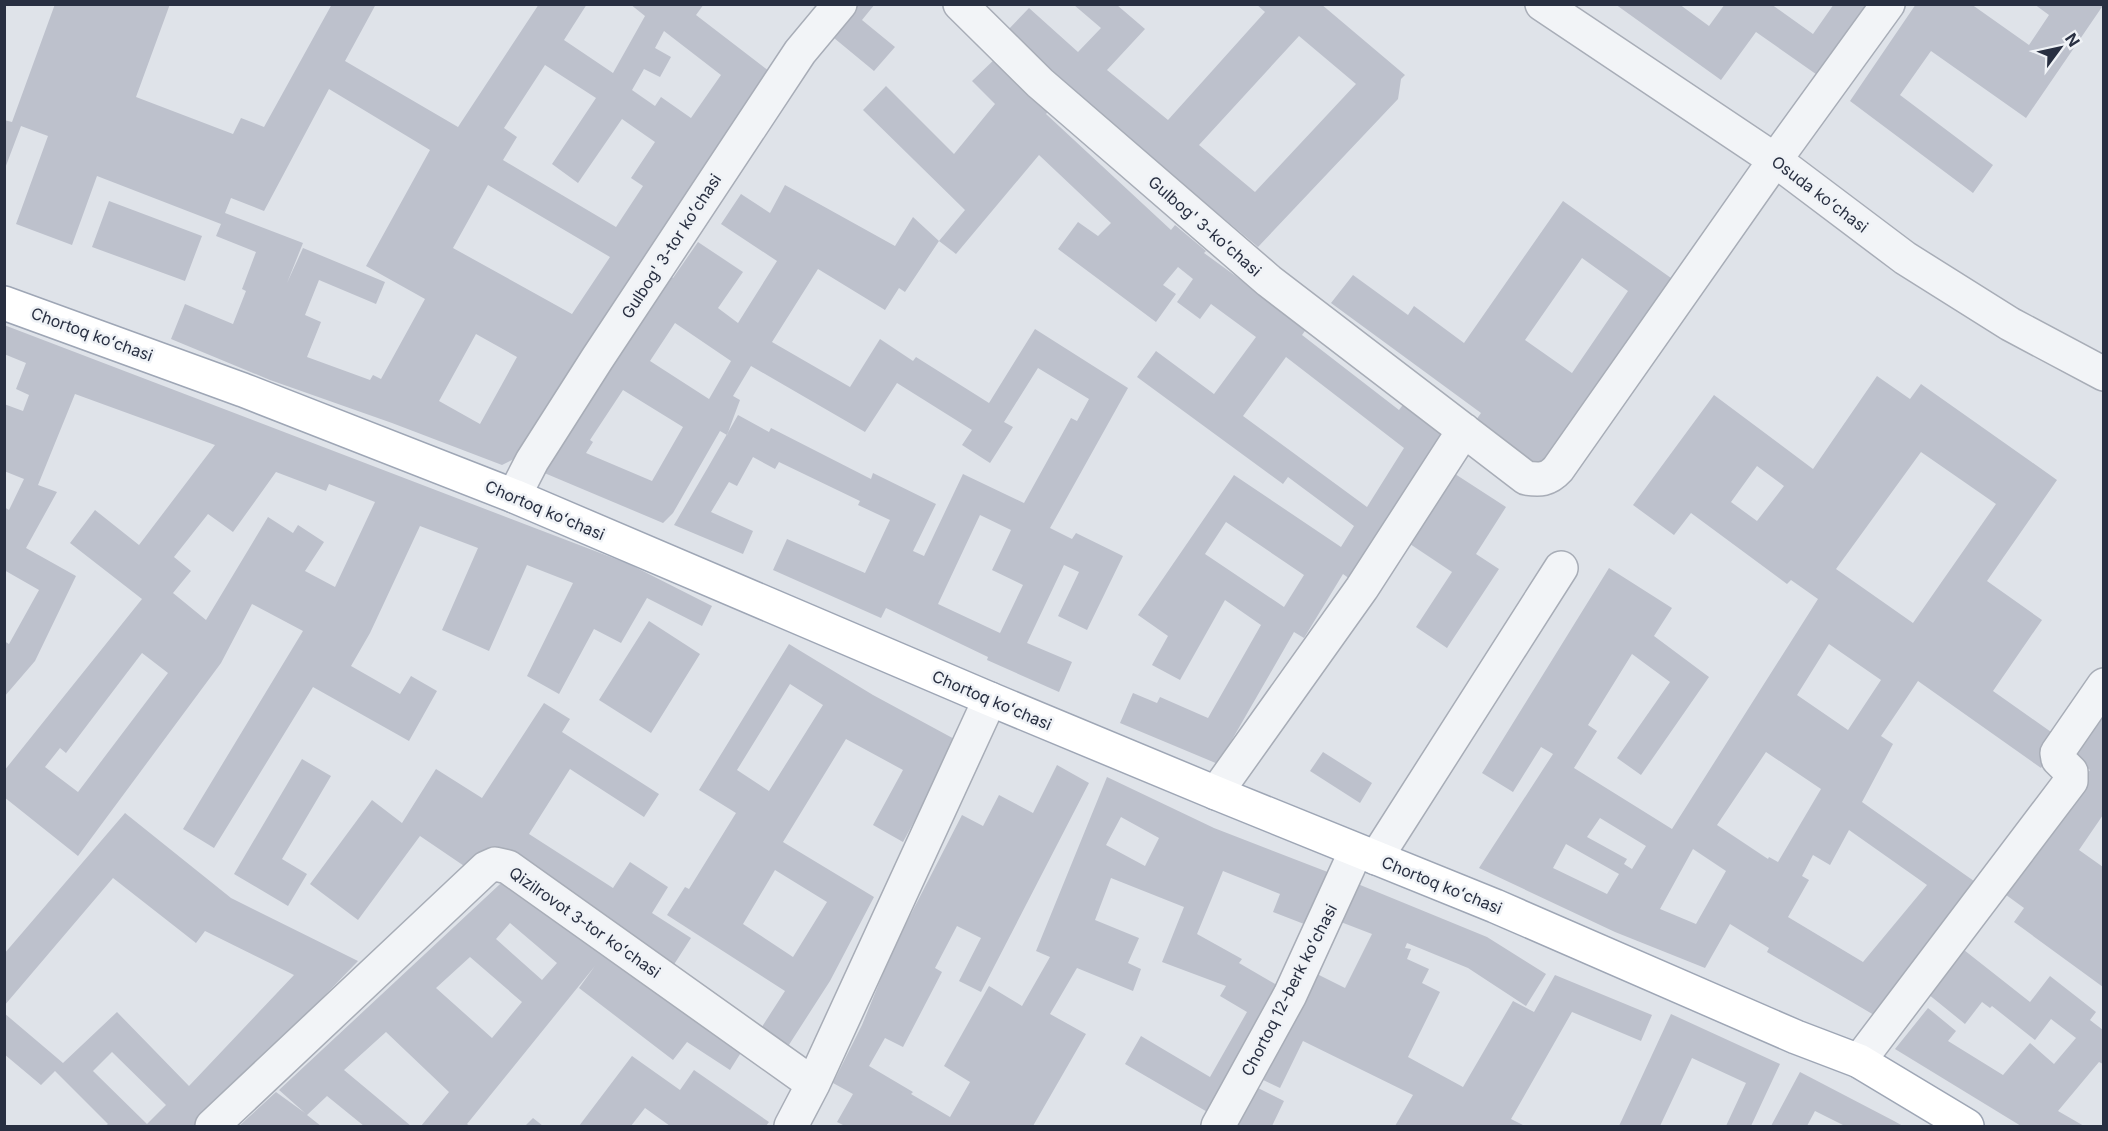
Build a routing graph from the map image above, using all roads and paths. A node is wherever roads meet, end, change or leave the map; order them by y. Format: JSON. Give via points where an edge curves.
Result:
{"nodes":[{"id":1,"x":840,"y":4,"type":"edge"},
{"id":2,"x":960,"y":4,"type":"edge"},
{"id":3,"x":1542,"y":4,"type":"edge"},
{"id":4,"x":1888,"y":4,"type":"edge"},
{"id":5,"x":1775,"y":160,"type":"junction"},
{"id":6,"x":4,"y":303,"type":"edge"},
{"id":7,"x":2103,"y":374,"type":"edge"},
{"id":8,"x":1464,"y":430,"type":"junction"},
{"id":9,"x":514,"y":496,"type":"junction"},
{"id":10,"x":1561,"y":568,"type":"dead end"},
{"id":11,"x":2103,"y":685,"type":"edge"},
{"id":12,"x":990,"y":699,"type":"junction"},
{"id":13,"x":1216,"y":793,"type":"junction"},
{"id":14,"x":1365,"y":855,"type":"junction"},
{"id":15,"x":1859,"y":1061,"type":"junction"},
{"id":16,"x":813,"y":1084,"type":"junction"},
{"id":17,"x":212,"y":1126,"type":"edge"},
{"id":18,"x":791,"y":1126,"type":"edge"},
{"id":19,"x":1218,"y":1126,"type":"edge"},
{"id":20,"x":1966,"y":1126,"type":"edge"}],
"edges":[{"from":1,"to":9,"type":"street","name":"Gulbog' 3-tor koʻchasi","via":[[793,62],[532,460]]},
{"from":2,"to":8,"type":"street","name":"Gulbog' 3-koʻchasi","via":[[1040,83],[1269,281]]},
{"from":3,"to":5,"type":"street","name":"Osuda koʻchasi"},
{"from":4,"to":5,"type":"street","name":"Gulbog' 3-koʻchasi"},
{"from":5,"to":7,"type":"street","name":"Osuda koʻchasi","via":[[1905,258],[2010,324]]},
{"from":5,"to":8,"type":"street","name":"Gulbog' 3-koʻchasi","via":[[1553,475],[1539,480],[1526,478]]},
{"from":6,"to":9,"type":"main road","name":"Chortoq koʻchasi","via":[[243,390]]},
{"from":8,"to":13,"type":"street","via":[[1362,588]]},
{"from":9,"to":12,"type":"main road","name":"Chortoq koʻchasi"},
{"from":10,"to":14,"type":"street","name":"Chortoq 12-berk koʻchasi"},
{"from":11,"to":15,"type":"street","via":[[2057,753],[2071,772],[2071,781]]},
{"from":12,"to":13,"type":"main road","name":"Chortoq koʻchasi"},
{"from":12,"to":16,"type":"street"},
{"from":13,"to":14,"type":"main road","name":"Chortoq koʻchasi"},
{"from":14,"to":15,"type":"main road","name":"Chortoq koʻchasi","via":[[1496,906],[1796,1038]]},
{"from":14,"to":19,"type":"street","name":"Chortoq 12-berk koʻchasi"},
{"from":15,"to":20,"type":"main road","name":"Chortoq koʻchasi"},
{"from":16,"to":17,"type":"street","name":"Qizilrovot 3-tor koʻchasi","via":[[508,867],[495,864],[486,868]]},
{"from":16,"to":18,"type":"street"}]}
